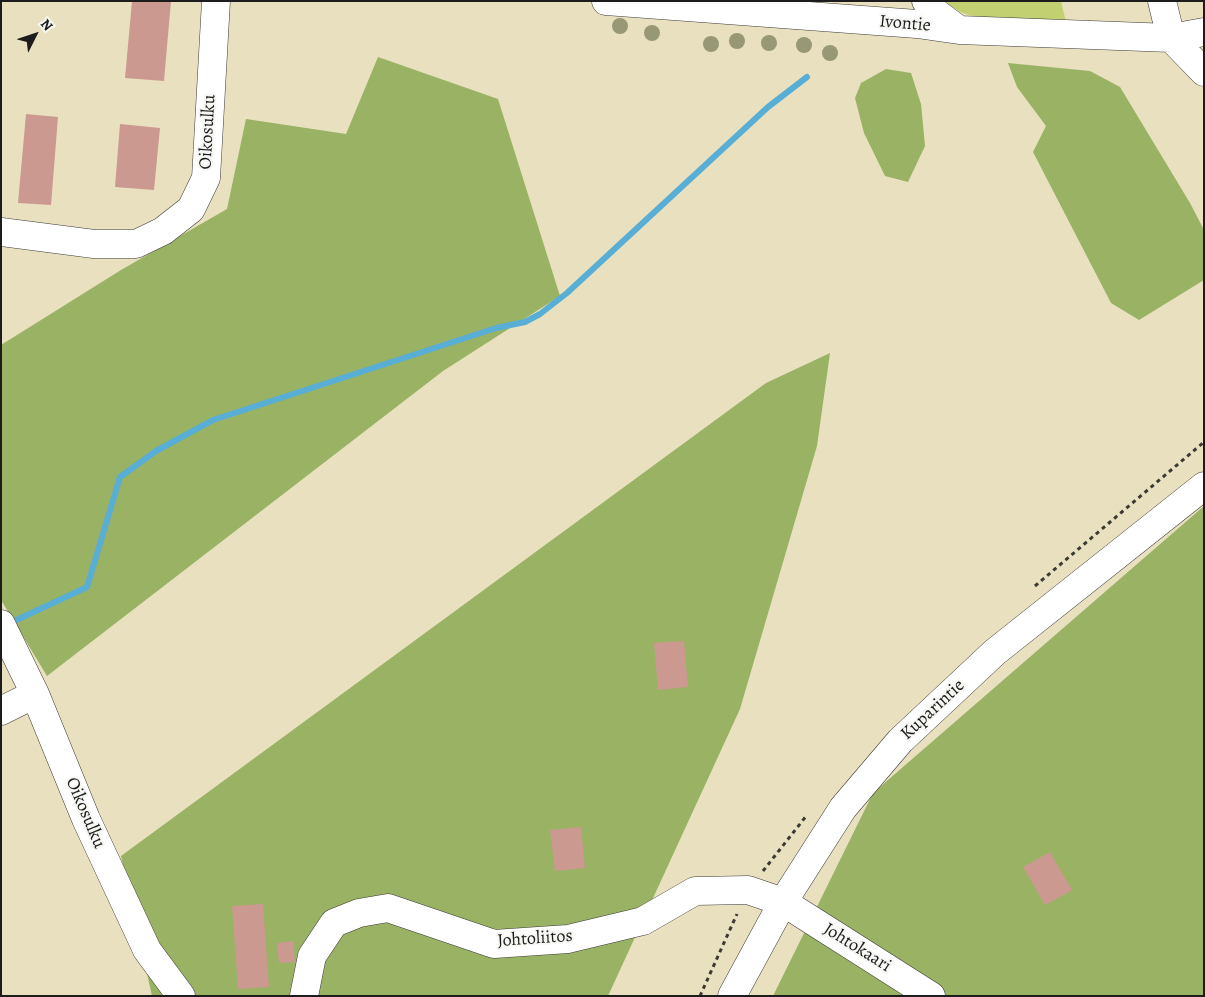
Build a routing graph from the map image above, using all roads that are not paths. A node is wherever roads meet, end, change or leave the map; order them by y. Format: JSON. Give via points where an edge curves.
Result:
{"nodes":[{"id":1,"x":216,"y":1,"type":"edge"},
{"id":2,"x":606,"y":1,"type":"edge"},
{"id":3,"x":926,"y":1,"type":"edge"},
{"id":4,"x":1162,"y":1,"type":"edge"},
{"id":5,"x":959,"y":30,"type":"junction"},
{"id":6,"x":1204,"y":32,"type":"edge"},
{"id":7,"x":1171,"y":38,"type":"junction"},
{"id":8,"x":1204,"y":72,"type":"edge"},
{"id":9,"x":1,"y":232,"type":"edge"},
{"id":10,"x":1204,"y":486,"type":"edge"},
{"id":11,"x":1,"y":624,"type":"edge"},
{"id":12,"x":35,"y":694,"type":"junction"},
{"id":13,"x":1,"y":711,"type":"edge"},
{"id":14,"x":783,"y":902,"type":"junction"},
{"id":15,"x":181,"y":996,"type":"edge"},
{"id":16,"x":304,"y":996,"type":"edge"},
{"id":17,"x":732,"y":996,"type":"edge"},
{"id":18,"x":931,"y":996,"type":"edge"}],
"edges":[{"from":1,"to":9,"type":"street","name":"Oikosulku","via":[[206,178],[191,209],[163,231],[136,244],[94,244]]},
{"from":2,"to":5,"type":"street","name":"Ivontie","via":[[917,24]]},
{"from":3,"to":5,"type":"street"},
{"from":4,"to":7,"type":"street"},
{"from":5,"to":7,"type":"street","name":"Ivontie"},
{"from":6,"to":7,"type":"street","name":"Ivontie"},
{"from":7,"to":8,"type":"street"},
{"from":10,"to":14,"type":"street","name":"Kuparintie","via":[[995,652],[900,741],[843,808]]},
{"from":11,"to":12,"type":"street","name":"Oikosulku"},
{"from":12,"to":13,"type":"street"},
{"from":12,"to":15,"type":"street","name":"Oikosulku","via":[[86,818],[147,950]]},
{"from":14,"to":16,"type":"street","name":"Johtoliitos","via":[[748,890],[695,891],[643,921],[568,939],[494,944],[388,908],[359,913],[334,923],[317,948],[312,956]]},
{"from":14,"to":17,"type":"street","name":"Kuparintie"},
{"from":14,"to":18,"type":"street","name":"Johtokaari"}]}
